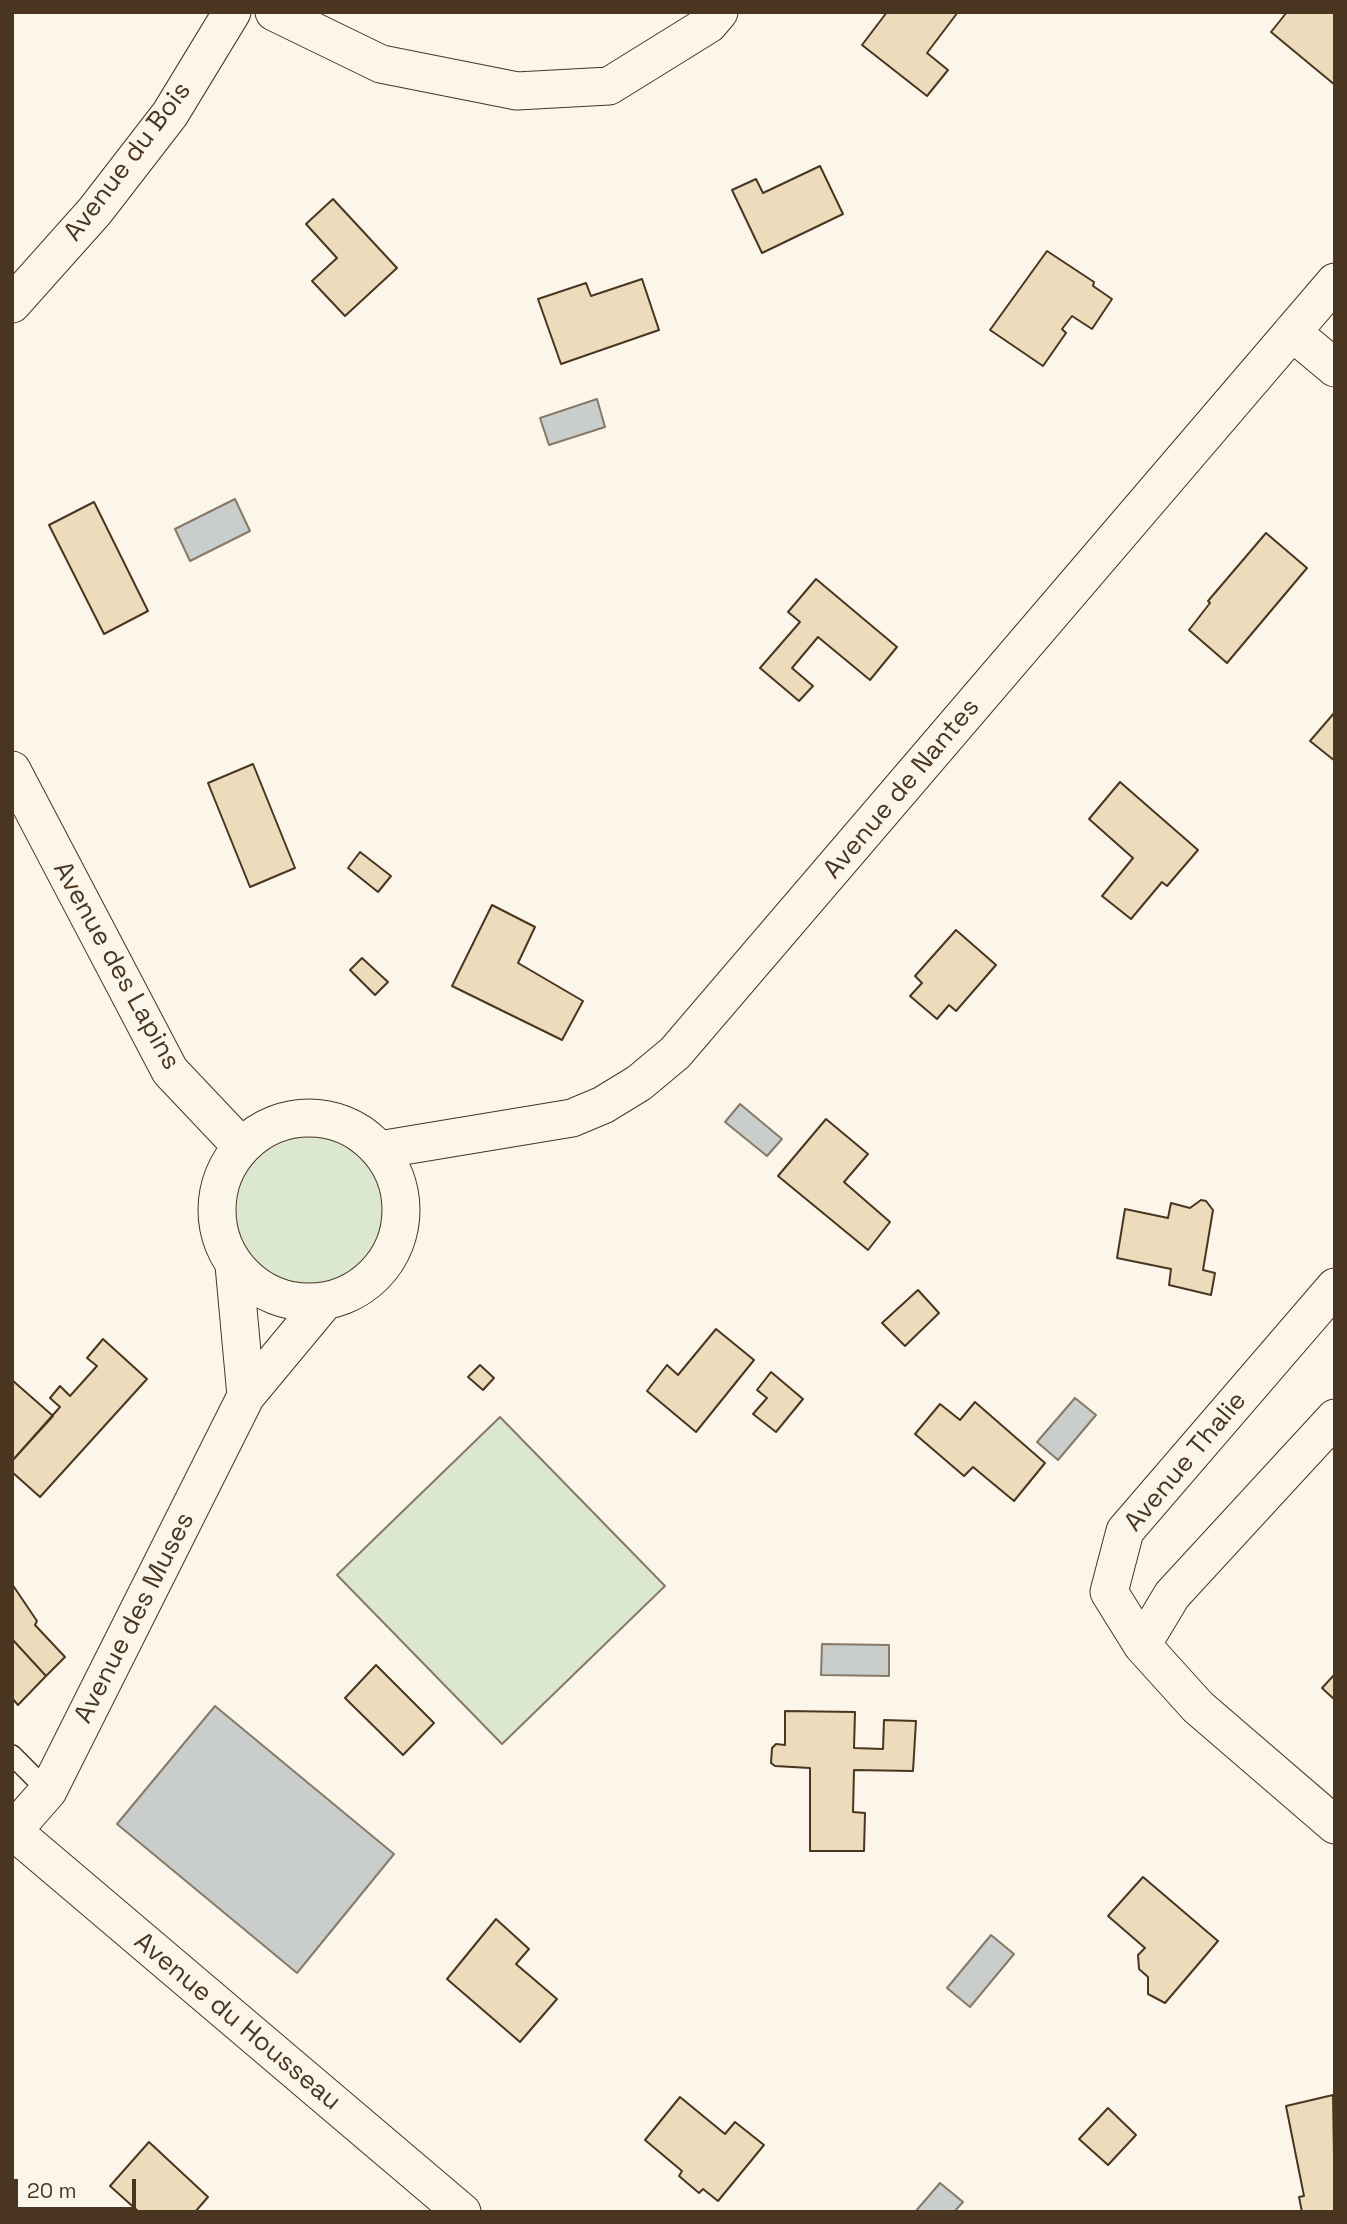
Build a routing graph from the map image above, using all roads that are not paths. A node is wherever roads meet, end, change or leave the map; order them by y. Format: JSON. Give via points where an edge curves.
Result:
{"nodes":[{"id":1,"x":232,"y":12,"type":"edge"},
{"id":2,"x":275,"y":12,"type":"edge"},
{"id":3,"x":719,"y":12,"type":"edge"},
{"id":4,"x":1335,"y":282,"type":"edge"},
{"id":5,"x":12,"y":304,"type":"edge"},
{"id":6,"x":1293,"y":332,"type":"junction"},
{"id":7,"x":1335,"y":368,"type":"edge"},
{"id":8,"x":12,"y":770,"type":"edge"},
{"id":9,"x":241,"y":1146,"type":"junction"},
{"id":10,"x":379,"y":1150,"type":"junction"},
{"id":11,"x":234,"y":1265,"type":"junction"},
{"id":12,"x":1335,"y":1287,"type":"edge"},
{"id":13,"x":325,"y":1301,"type":"junction"},
{"id":14,"x":246,"y":1396,"type":"junction"},
{"id":15,"x":1335,"y":1418,"type":"edge"},
{"id":16,"x":1142,"y":1645,"type":"junction"},
{"id":17,"x":12,"y":1755,"type":"edge"},
{"id":18,"x":48,"y":1791,"type":"junction"},
{"id":19,"x":1335,"y":1825,"type":"edge"},
{"id":20,"x":13,"y":1831,"type":"edge"},
{"id":21,"x":462,"y":2212,"type":"edge"}],
"edges":[{"from":1,"to":5,"type":"street","name":"Avenue du Bois","via":[[170,114],[95,211]]},
{"from":2,"to":3,"type":"street","via":[[381,64],[517,91],[609,86],[709,24]]},
{"from":4,"to":6,"type":"street","name":"Avenue de Nantes"},
{"from":6,"to":7,"type":"street"},
{"from":6,"to":10,"type":"street","name":"Avenue de Nantes","via":[[674,1053],[639,1083],[572,1118]]},
{"from":8,"to":9,"type":"street","name":"Avenue des Lapins","via":[[170,1071]]},
{"from":9,"to":10,"type":"street","via":[[266,1128],[295,1118],[327,1119],[355,1130]]},
{"from":9,"to":11,"type":"street","via":[[223,1174],[216,1204],[220,1236]]},
{"from":10,"to":13,"type":"street","via":[[394,1174],[401,1200],[400,1228],[390,1254],[374,1276],[352,1292]]},
{"from":11,"to":13,"type":"street","via":[[274,1296]]},
{"from":11,"to":14,"type":"street"},
{"from":12,"to":16,"type":"street","name":"Avenue Thalie","via":[[1125,1531],[1109,1592]]},
{"from":13,"to":14,"type":"street","name":"Avenue des Muses"},
{"from":14,"to":18,"type":"street","name":"Avenue des Muses"},
{"from":15,"to":16,"type":"street","via":[[1172,1595]]},
{"from":16,"to":19,"type":"street","name":"Avenue Thalie","via":[[1198,1707]]},
{"from":17,"to":18,"type":"lane"},
{"from":18,"to":20,"type":"street","name":"Avenue des Muses"},
{"from":20,"to":21,"type":"street","name":"Avenue du Housseau"}]}
